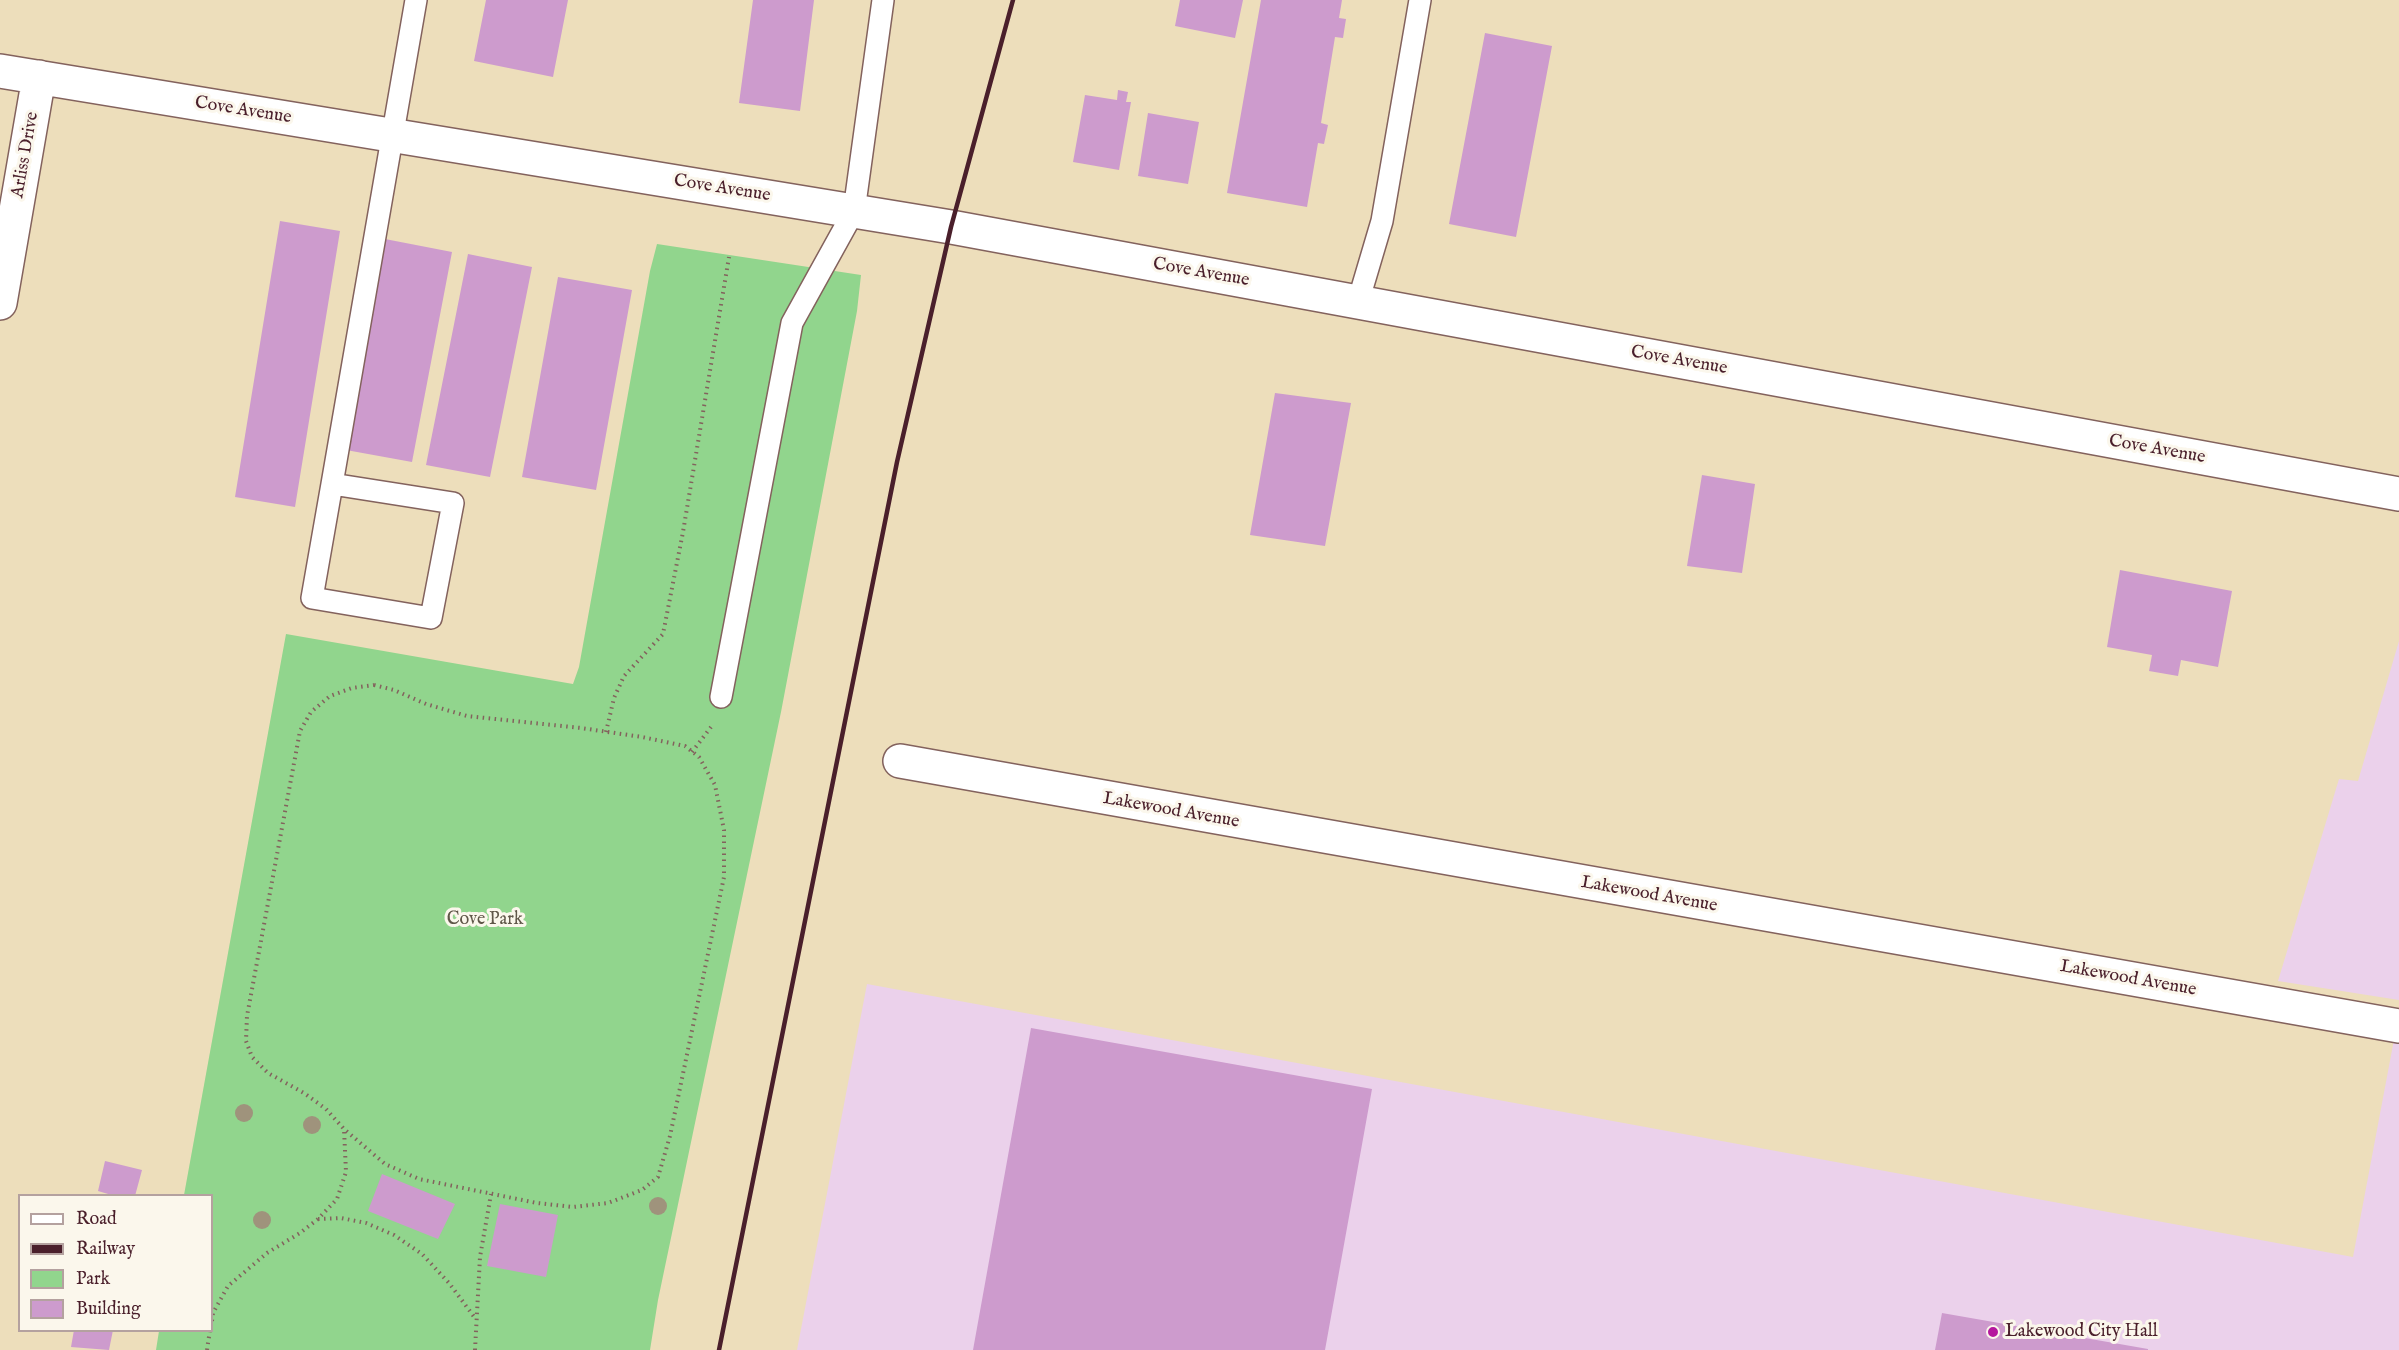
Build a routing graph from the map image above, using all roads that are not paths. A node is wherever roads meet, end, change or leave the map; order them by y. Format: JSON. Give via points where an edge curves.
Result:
{"nodes":[{"id":1,"x":416,"y":0,"type":"edge"},
{"id":2,"x":883,"y":0,"type":"edge"},
{"id":3,"x":1420,"y":0,"type":"edge"},
{"id":4,"x":0,"y":71,"type":"edge"},
{"id":5,"x":39,"y":77,"type":"junction"},
{"id":6,"x":392,"y":135,"type":"junction"},
{"id":7,"x":854,"y":211,"type":"junction"},
{"id":8,"x":1358,"y":302,"type":"junction"},
{"id":9,"x":0,"y":303,"type":"edge"},
{"id":10,"x":332,"y":484,"type":"junction"},
{"id":11,"x":2399,"y":495,"type":"edge"},
{"id":12,"x":721,"y":697,"type":"dead end"},
{"id":13,"x":900,"y":761,"type":"dead end"},
{"id":14,"x":2399,"y":1026,"type":"edge"}],
"edges":[{"from":1,"to":6,"type":"lane"},
{"from":2,"to":7,"type":"lane"},
{"from":3,"to":8,"type":"lane","via":[[1382,221]]},
{"from":4,"to":5,"type":"street","name":"Cove Avenue"},
{"from":5,"to":6,"type":"street","name":"Cove Avenue"},
{"from":5,"to":9,"type":"street","name":"Arliss Drive"},
{"from":6,"to":7,"type":"street","name":"Cove Avenue"},
{"from":6,"to":10,"type":"lane"},
{"from":7,"to":8,"type":"street","name":"Cove Avenue"},
{"from":7,"to":12,"type":"lane","via":[[792,323]]},
{"from":8,"to":11,"type":"street","name":"Cove Avenue"},
{"from":10,"to":10,"type":"lane","via":[[453,503],[431,618],[312,598]]},
{"from":13,"to":14,"type":"street","name":"Lakewood Avenue"}]}
